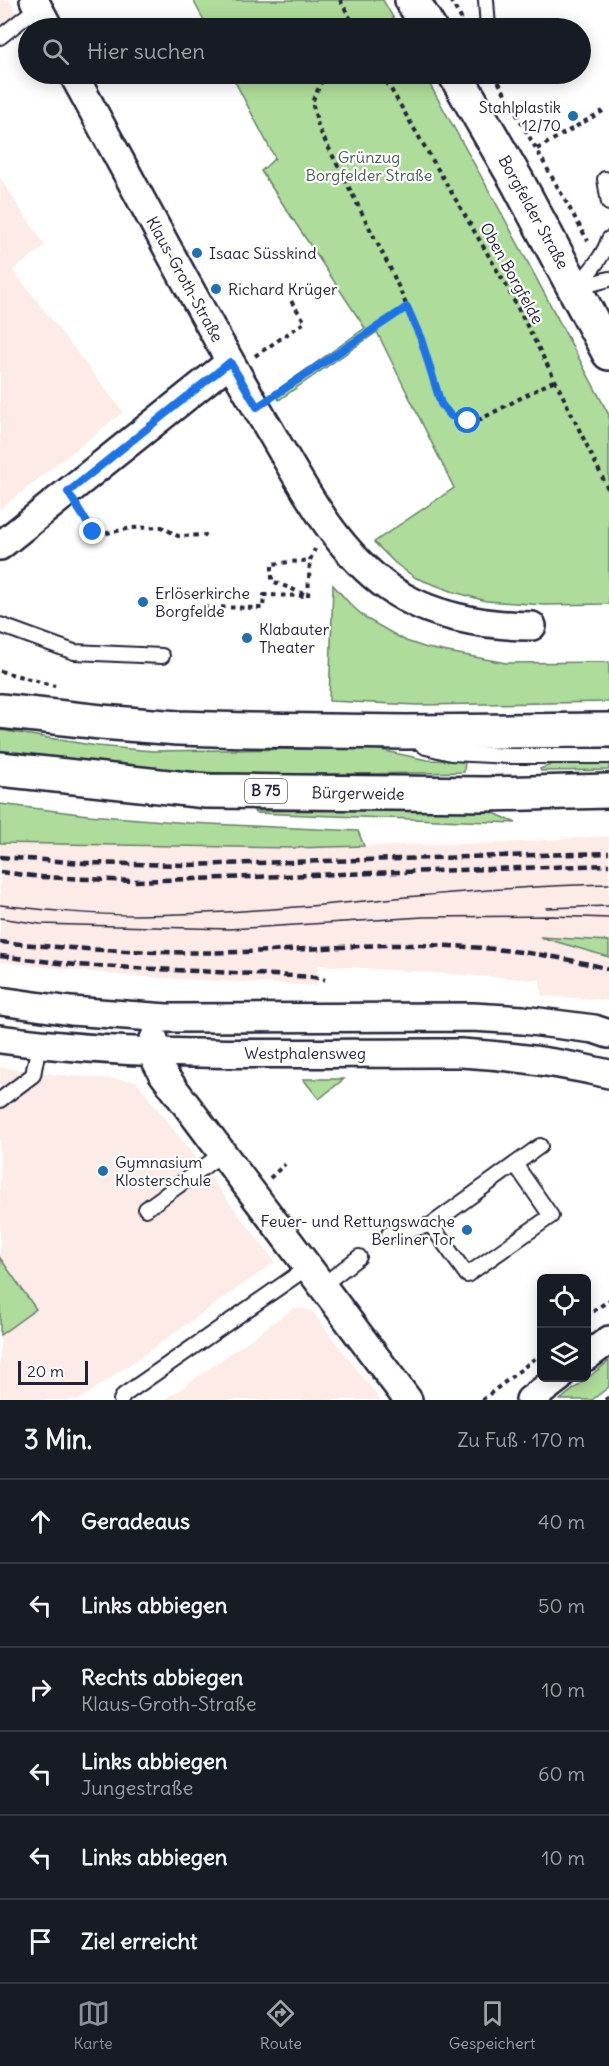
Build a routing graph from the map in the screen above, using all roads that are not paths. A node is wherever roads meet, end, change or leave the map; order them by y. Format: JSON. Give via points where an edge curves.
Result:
{"nodes":[{"id":1,"x":412,"y":0,"type":"edge"},
{"id":2,"x":486,"y":0,"type":"edge"},
{"id":3,"x":423,"y":18,"type":"edge"},
{"id":4,"x":487,"y":18,"type":"edge"},
{"id":5,"x":18,"y":26,"type":"edge"},
{"id":6,"x":0,"y":37,"type":"edge"},
{"id":7,"x":78,"y":84,"type":"edge"},
{"id":8,"x":462,"y":84,"type":"edge"},
{"id":9,"x":605,"y":179,"type":"dead end"},
{"id":10,"x":609,"y":203,"type":"edge"},
{"id":11,"x":609,"y":239,"type":"edge"},
{"id":12,"x":603,"y":257,"type":"edge"},
{"id":13,"x":609,"y":279,"type":"edge"},
{"id":14,"x":576,"y":288,"type":"junction"},
{"id":15,"x":609,"y":353,"type":"edge"},
{"id":16,"x":230,"y":362,"type":"junction"},
{"id":17,"x":0,"y":546,"type":"edge"},
{"id":18,"x":0,"y":625,"type":"edge"},
{"id":19,"x":532,"y":626,"type":"dead end"},
{"id":20,"x":162,"y":656,"type":"dead end"},
{"id":21,"x":0,"y":688,"type":"edge"},
{"id":22,"x":0,"y":711,"type":"edge"},
{"id":23,"x":101,"y":722,"type":"junction"},
{"id":24,"x":609,"y":730,"type":"edge"},
{"id":25,"x":406,"y":732,"type":"junction"},
{"id":26,"x":609,"y":756,"type":"edge"},
{"id":27,"x":0,"y":769,"type":"edge"},
{"id":28,"x":609,"y":791,"type":"edge"},
{"id":29,"x":0,"y":1001,"type":"edge"},
{"id":30,"x":167,"y":1018,"type":"junction"},
{"id":31,"x":609,"y":1034,"type":"edge"},
{"id":32,"x":0,"y":1039,"type":"edge"},
{"id":33,"x":39,"y":1044,"type":"junction"},
{"id":34,"x":152,"y":1053,"type":"junction"},
{"id":35,"x":609,"y":1074,"type":"edge"},
{"id":36,"x":0,"y":1100,"type":"edge"},
{"id":37,"x":540,"y":1146,"type":"dead end"},
{"id":38,"x":223,"y":1154,"type":"junction"},
{"id":39,"x":515,"y":1164,"type":"junction"},
{"id":40,"x":146,"y":1209,"type":"dead end"},
{"id":41,"x":431,"y":1225,"type":"junction"},
{"id":42,"x":389,"y":1234,"type":"dead end"},
{"id":43,"x":359,"y":1257,"type":"dead end"},
{"id":44,"x":315,"y":1276,"type":"junction"},
{"id":45,"x":609,"y":1340,"type":"edge"},
{"id":46,"x":591,"y":1353,"type":"edge"},
{"id":47,"x":553,"y":1382,"type":"edge"},
{"id":48,"x":121,"y":1400,"type":"edge"},
{"id":49,"x":408,"y":1400,"type":"edge"},
{"id":50,"x":530,"y":1400,"type":"edge"}],
"edges":[{"from":1,"to":3,"type":"main road"},
{"from":2,"to":4,"type":"lane"},
{"from":5,"to":6,"type":"lane"},
{"from":7,"to":16,"type":"street","name":"Klaus-Groth-Straße"},
{"from":8,"to":14,"type":"main road","name":"Borgfelder Straße"},
{"from":9,"to":10,"type":"lane"},
{"from":11,"to":12,"type":"lane"},
{"from":12,"to":14,"type":"lane"},
{"from":13,"to":14,"type":"lane"},
{"from":14,"to":15,"type":"main road","name":"Borgfelder Straße"},
{"from":16,"to":17,"type":"street"},
{"from":16,"to":19,"type":"street","name":"Klaus-Groth-Straße","via":[[318,511],[372,575],[398,594],[435,611],[494,624]]},
{"from":18,"to":20,"type":"lane","via":[[74,652]]},
{"from":21,"to":23,"type":"main road"},
{"from":22,"to":23,"type":"main road"},
{"from":23,"to":25,"type":"main road","via":[[178,728]]},
{"from":24,"to":25,"type":"main road"},
{"from":25,"to":26,"type":"lane","via":[[426,747],[451,753]]},
{"from":27,"to":28,"type":"main road","name":"Bürgerweide","number":"B 75","via":[[206,791]]},
{"from":29,"to":30,"type":"street"},
{"from":30,"to":31,"type":"street","via":[[472,1017],[594,1029]]},
{"from":30,"to":34,"type":"street","via":[[156,1034]]},
{"from":32,"to":33,"type":"street","name":"Westphalensweg"},
{"from":33,"to":34,"type":"street","name":"Westphalensweg"},
{"from":33,"to":36,"type":"lane","via":[[33,1075]]},
{"from":34,"to":35,"type":"street","name":"Westphalensweg","via":[[471,1053],[543,1060]]},
{"from":34,"to":38,"type":"street","via":[[163,1074]]},
{"from":37,"to":39,"type":"lane"},
{"from":38,"to":40,"type":"lane"},
{"from":38,"to":44,"type":"street"},
{"from":39,"to":41,"type":"lane"},
{"from":39,"to":41,"type":"lane","via":[[551,1215],[542,1222],[467,1275]]},
{"from":41,"to":42,"type":"lane"},
{"from":43,"to":44,"type":"lane"},
{"from":44,"to":48,"type":"lane"},
{"from":44,"to":49,"type":"street"},
{"from":45,"to":46,"type":"street"},
{"from":47,"to":50,"type":"street"}]}
